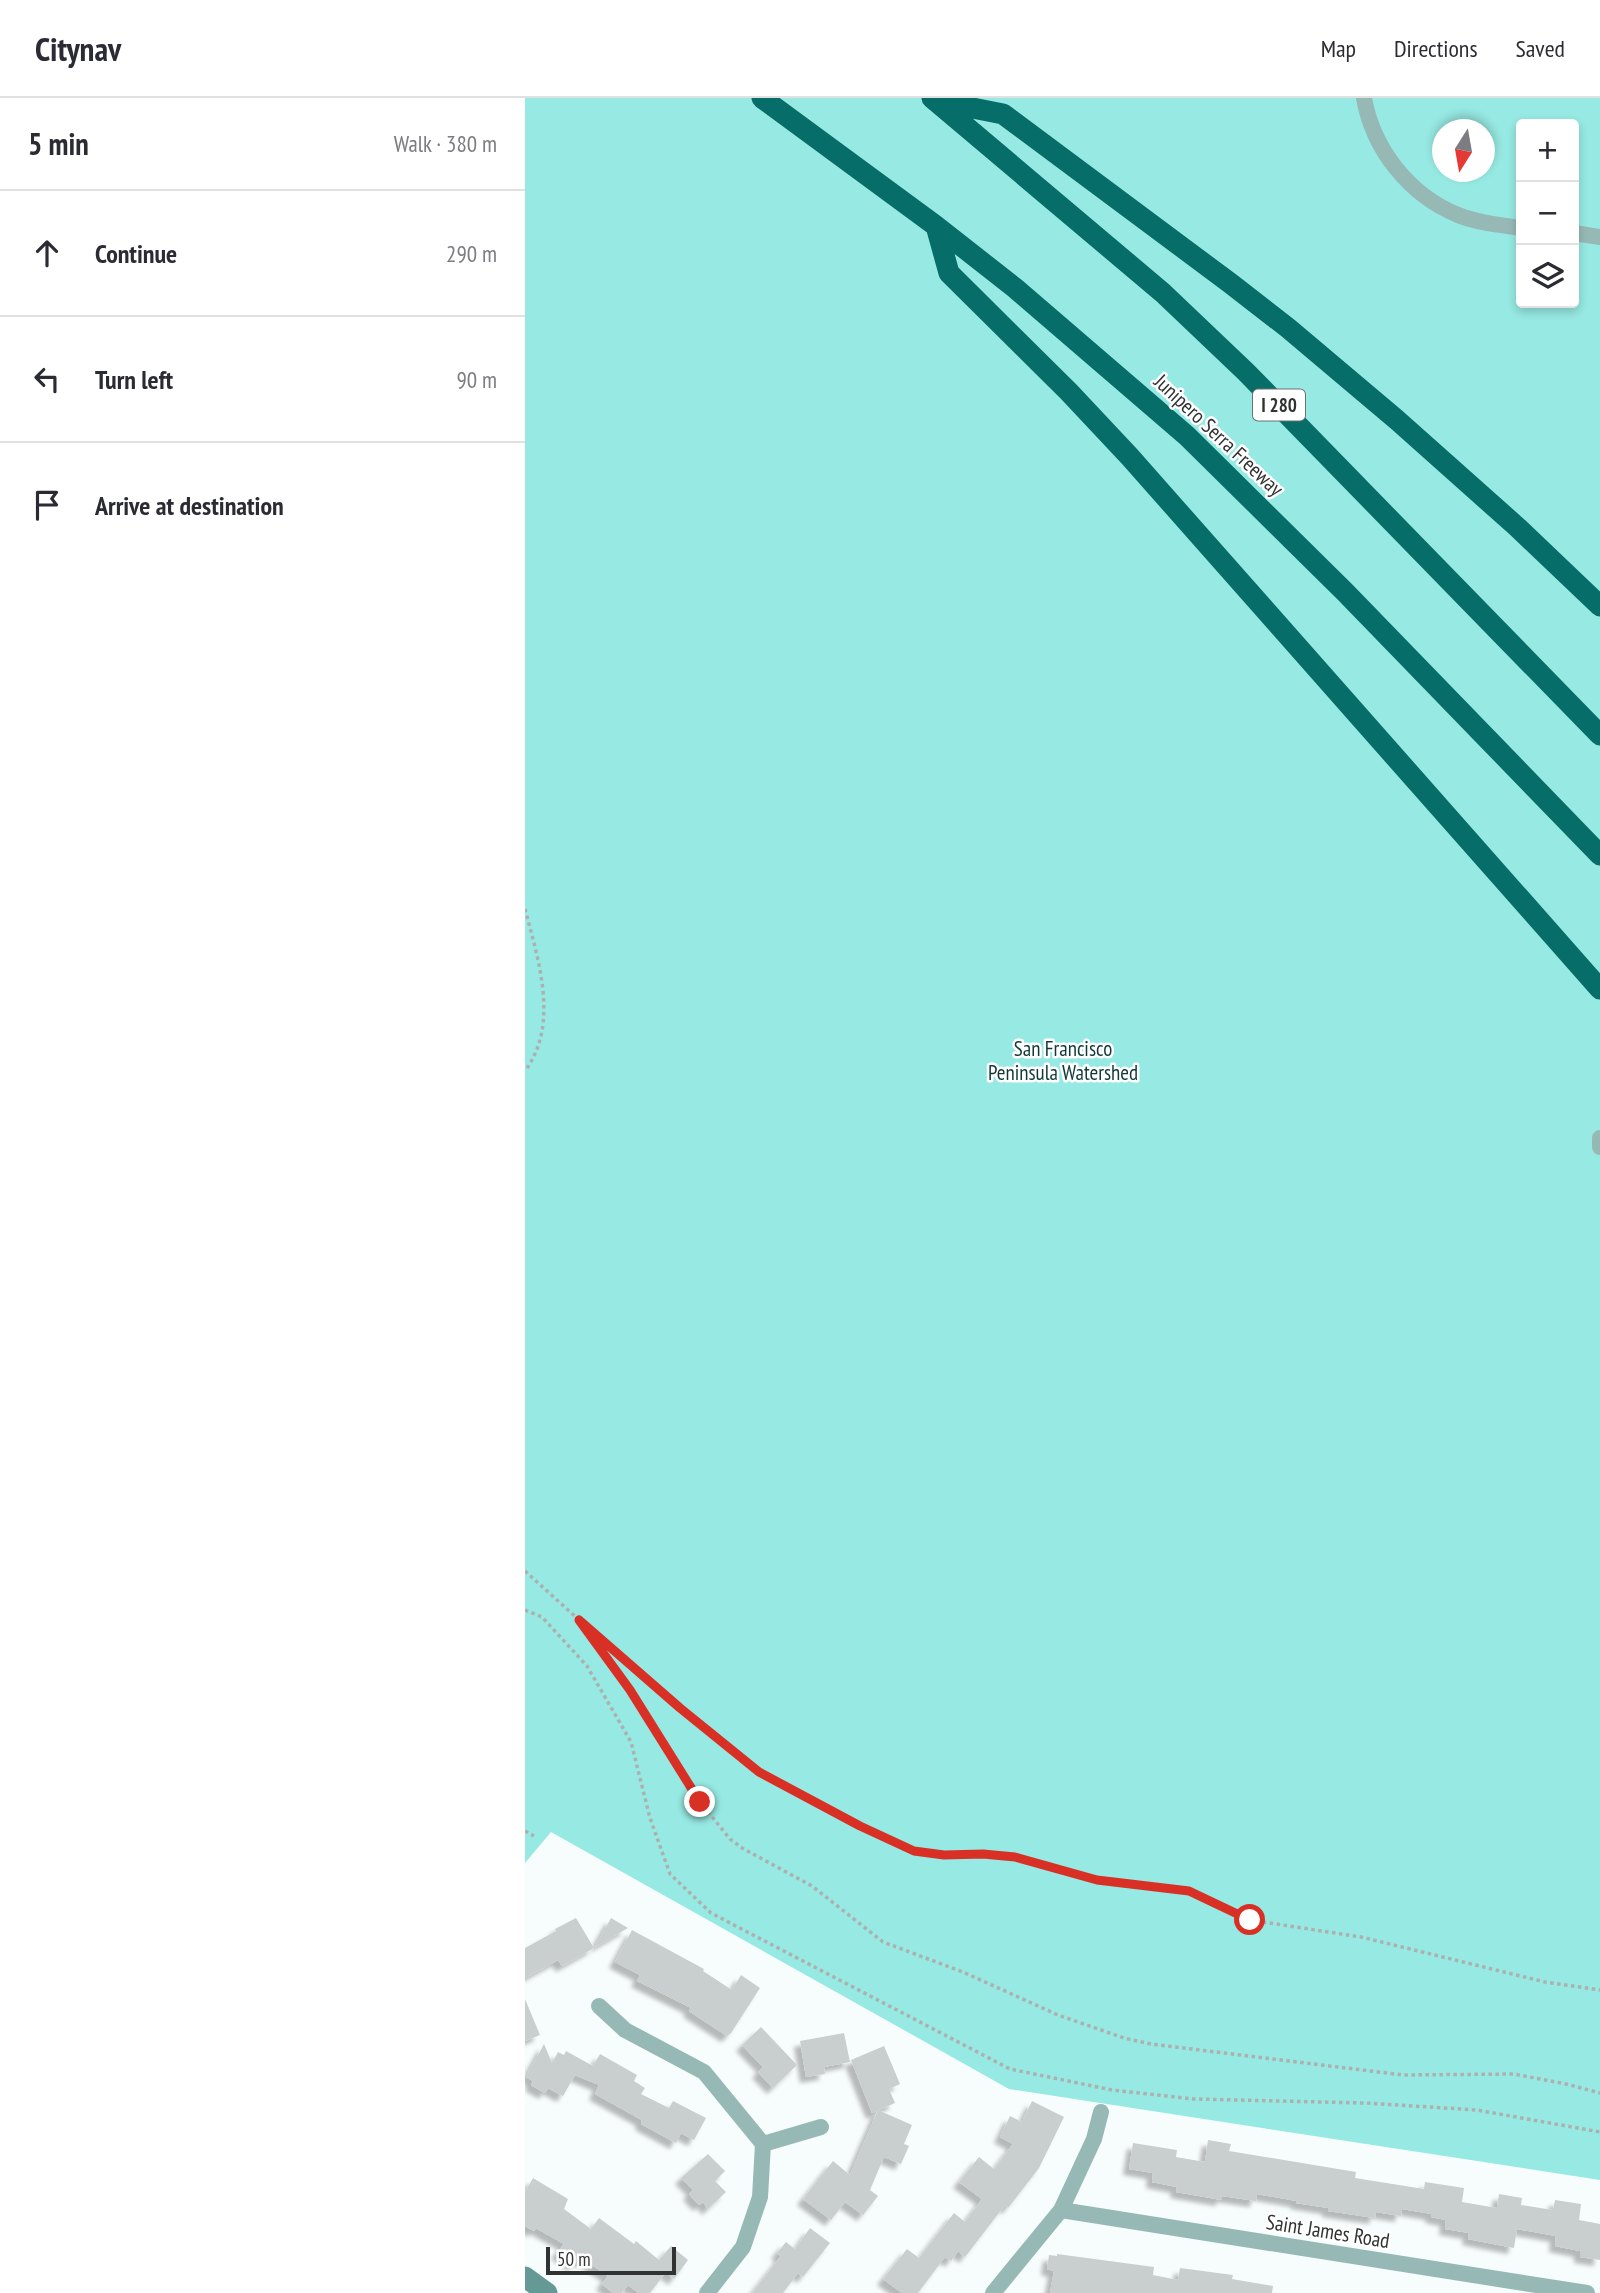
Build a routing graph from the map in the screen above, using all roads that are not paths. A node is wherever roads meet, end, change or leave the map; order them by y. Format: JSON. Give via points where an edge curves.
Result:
{"nodes":[{"id":1,"x":762,"y":98,"type":"edge"},
{"id":2,"x":1364,"y":98,"type":"edge"},
{"id":3,"x":933,"y":99,"type":"edge"},
{"id":4,"x":936,"y":226,"type":"junction"},
{"id":5,"x":1516,"y":227,"type":"edge"},
{"id":6,"x":1579,"y":234,"type":"edge"},
{"id":7,"x":1600,"y":237,"type":"edge"},
{"id":8,"x":1600,"y":606,"type":"edge"},
{"id":9,"x":1600,"y":735,"type":"edge"},
{"id":10,"x":1600,"y":855,"type":"edge"},
{"id":11,"x":1600,"y":989,"type":"edge"},
{"id":12,"x":1600,"y":1138,"type":"edge"},
{"id":13,"x":1600,"y":1147,"type":"edge"},
{"id":14,"x":599,"y":2006,"type":"dead end"},
{"id":15,"x":1101,"y":2112,"type":"dead end"},
{"id":16,"x":821,"y":2127,"type":"dead end"},
{"id":17,"x":763,"y":2144,"type":"junction"},
{"id":18,"x":1061,"y":2210,"type":"junction"},
{"id":19,"x":525,"y":2277,"type":"edge"},
{"id":20,"x":547,"y":2293,"type":"edge"},
{"id":21,"x":707,"y":2293,"type":"edge"},
{"id":22,"x":993,"y":2293,"type":"edge"},
{"id":23,"x":1587,"y":2293,"type":"edge"}],
"edges":[{"from":1,"to":4,"type":"highway","name":"Junipero Serra Freeway"},
{"from":2,"to":5,"type":"street","via":[[1373,132],[1416,190],[1459,216]]},
{"from":3,"to":8,"type":"highway","via":[[1003,114],[1230,283],[1397,420]]},
{"from":3,"to":9,"type":"highway","number":"I 280","via":[[1153,285],[1246,372]]},
{"from":4,"to":10,"type":"highway","name":"Junipero Serra Freeway","via":[[1187,436]]},
{"from":4,"to":11,"type":"highway","via":[[949,273],[1130,457]]},
{"from":6,"to":7,"type":"street"},
{"from":12,"to":13,"type":"street"},
{"from":14,"to":17,"type":"street","via":[[625,2030],[704,2072]]},
{"from":15,"to":18,"type":"street","via":[[1094,2139]]},
{"from":16,"to":17,"type":"street"},
{"from":17,"to":21,"type":"street","via":[[760,2197],[743,2247]]},
{"from":18,"to":22,"type":"street"},
{"from":18,"to":23,"type":"street","name":"Saint James Road"},
{"from":19,"to":20,"type":"street"}]}
